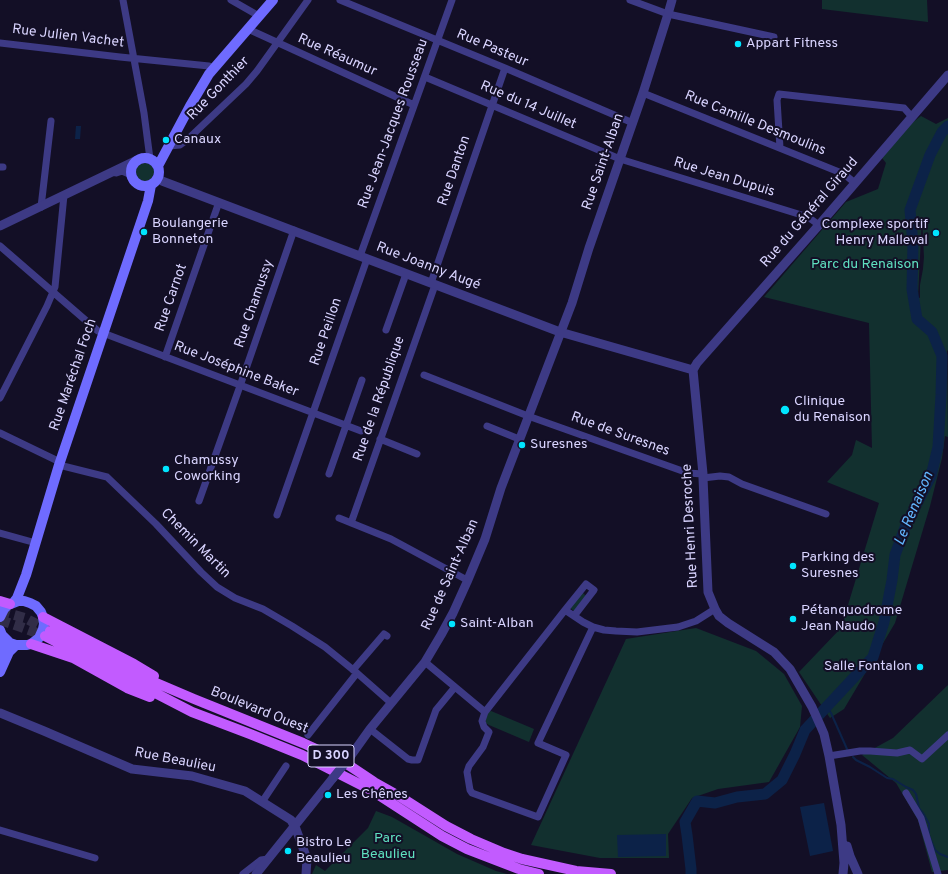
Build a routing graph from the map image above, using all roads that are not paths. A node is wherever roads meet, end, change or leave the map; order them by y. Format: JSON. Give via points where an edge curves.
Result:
{"nodes":[{"id":1,"x":123,"y":0,"type":"edge"},
{"id":2,"x":231,"y":0,"type":"edge"},
{"id":3,"x":273,"y":0,"type":"edge"},
{"id":4,"x":308,"y":0,"type":"edge"},
{"id":5,"x":340,"y":0,"type":"edge"},
{"id":6,"x":452,"y":0,"type":"edge"},
{"id":7,"x":630,"y":0,"type":"edge"},
{"id":8,"x":672,"y":0,"type":"edge"},
{"id":9,"x":668,"y":14,"type":"junction"},
{"id":10,"x":259,"y":16,"type":"junction"},
{"id":11,"x":248,"y":29,"type":"junction"},
{"id":12,"x":774,"y":36,"type":"dead end"},
{"id":13,"x":438,"y":41,"type":"junction"},
{"id":14,"x":0,"y":42,"type":"edge"},
{"id":15,"x":277,"y":43,"type":"junction"},
{"id":16,"x":134,"y":58,"type":"junction"},
{"id":17,"x":214,"y":68,"type":"junction"},
{"id":18,"x":505,"y":68,"type":"junction"},
{"id":19,"x":948,"y":75,"type":"edge"},
{"id":20,"x":425,"y":77,"type":"junction"},
{"id":21,"x":643,"y":93,"type":"junction"},
{"id":22,"x":414,"y":105,"type":"junction"},
{"id":23,"x":492,"y":105,"type":"junction"},
{"id":24,"x":912,"y":117,"type":"junction"},
{"id":25,"x":51,"y":121,"type":"dead end"},
{"id":26,"x":633,"y":123,"type":"junction"},
{"id":27,"x":169,"y":146,"type":"junction"},
{"id":28,"x":780,"y":148,"type":"junction"},
{"id":29,"x":137,"y":160,"type":"junction"},
{"id":30,"x":620,"y":160,"type":"junction"},
{"id":31,"x":154,"y":163,"type":"junction"},
{"id":32,"x":111,"y":174,"type":"junction"},
{"id":33,"x":131,"y":174,"type":"junction"},
{"id":34,"x":154,"y":182,"type":"junction"},
{"id":35,"x":855,"y":183,"type":"junction"},
{"id":36,"x":64,"y":195,"type":"junction"},
{"id":37,"x":219,"y":202,"type":"junction"},
{"id":38,"x":40,"y":207,"type":"junction"},
{"id":39,"x":819,"y":225,"type":"junction"},
{"id":40,"x":0,"y":226,"type":"edge"},
{"id":41,"x":294,"y":230,"type":"junction"},
{"id":42,"x":1,"y":250,"type":"edge"},
{"id":43,"x":364,"y":258,"type":"junction"},
{"id":44,"x":406,"y":274,"type":"junction"},
{"id":45,"x":433,"y":284,"type":"junction"},
{"id":46,"x":54,"y":292,"type":"junction"},
{"id":47,"x":386,"y":330,"type":"dead end"},
{"id":48,"x":560,"y":332,"type":"junction"},
{"id":49,"x":103,"y":333,"type":"junction"},
{"id":50,"x":165,"y":357,"type":"junction"},
{"id":51,"x":693,"y":370,"type":"junction"},
{"id":52,"x":424,"y":375,"type":"dead end"},
{"id":53,"x":362,"y":380,"type":"dead end"},
{"id":54,"x":240,"y":386,"type":"junction"},
{"id":55,"x":0,"y":398,"type":"edge"},
{"id":56,"x":312,"y":413,"type":"junction"},
{"id":57,"x":528,"y":416,"type":"junction"},
{"id":58,"x":346,"y":426,"type":"junction"},
{"id":59,"x":487,"y":426,"type":"dead end"},
{"id":60,"x":361,"y":431,"type":"dead end"},
{"id":61,"x":0,"y":433,"type":"edge"},
{"id":62,"x":380,"y":439,"type":"junction"},
{"id":63,"x":519,"y":439,"type":"junction"},
{"id":64,"x":417,"y":454,"type":"dead end"},
{"id":65,"x":59,"y":463,"type":"junction"},
{"id":66,"x":329,"y":474,"type":"dead end"},
{"id":67,"x":703,"y":476,"type":"junction"},
{"id":68,"x":199,"y":501,"type":"dead end"},
{"id":69,"x":826,"y":514,"type":"dead end"},
{"id":70,"x":277,"y":516,"type":"dead end"},
{"id":71,"x":339,"y":518,"type":"dead end"},
{"id":72,"x":351,"y":523,"type":"junction"},
{"id":73,"x":0,"y":533,"type":"edge"},
{"id":74,"x":36,"y":543,"type":"junction"},
{"id":75,"x":26,"y":576,"type":"junction"},
{"id":76,"x":467,"y":580,"type":"junction"},
{"id":77,"x":0,"y":601,"type":"edge"},
{"id":78,"x":12,"y":603,"type":"junction"},
{"id":79,"x":30,"y":603,"type":"junction"},
{"id":80,"x":565,"y":610,"type":"junction"},
{"id":81,"x":715,"y":610,"type":"junction"},
{"id":82,"x":574,"y":616,"type":"junction"},
{"id":83,"x":0,"y":617,"type":"edge"},
{"id":84,"x":43,"y":617,"type":"junction"},
{"id":85,"x":593,"y":627,"type":"junction"},
{"id":86,"x":1,"y":631,"type":"edge"},
{"id":87,"x":387,"y":636,"type":"dead end"},
{"id":88,"x":31,"y":644,"type":"junction"},
{"id":89,"x":16,"y":645,"type":"junction"},
{"id":90,"x":0,"y":655,"type":"edge"},
{"id":91,"x":425,"y":662,"type":"junction"},
{"id":92,"x":355,"y":671,"type":"junction"},
{"id":93,"x":0,"y":672,"type":"edge"},
{"id":94,"x":455,"y":687,"type":"junction"},
{"id":95,"x":194,"y":700,"type":"junction"},
{"id":96,"x":391,"y":703,"type":"junction"},
{"id":97,"x":192,"y":712,"type":"junction"},
{"id":98,"x":485,"y":712,"type":"junction"},
{"id":99,"x":0,"y":713,"type":"edge"},
{"id":100,"x":370,"y":729,"type":"junction"},
{"id":101,"x":308,"y":735,"type":"dead end"},
{"id":102,"x":948,"y":735,"type":"edge"},
{"id":103,"x":829,"y":756,"type":"junction"},
{"id":104,"x":286,"y":766,"type":"dead end"},
{"id":105,"x":906,"y":793,"type":"dead end"},
{"id":106,"x":262,"y":802,"type":"junction"},
{"id":107,"x":841,"y":825,"type":"junction"},
{"id":108,"x":294,"y":826,"type":"junction"},
{"id":109,"x":0,"y":830,"type":"edge"},
{"id":110,"x":94,"y":858,"type":"dead end"},
{"id":111,"x":268,"y":859,"type":"junction"},
{"id":112,"x":243,"y":874,"type":"edge"},
{"id":113,"x":256,"y":874,"type":"edge"},
{"id":114,"x":306,"y":874,"type":"edge"},
{"id":115,"x":539,"y":874,"type":"edge"},
{"id":116,"x":612,"y":874,"type":"edge"},
{"id":117,"x":843,"y":874,"type":"edge"},
{"id":118,"x":858,"y":874,"type":"edge"},
{"id":119,"x":938,"y":874,"type":"edge"}],
"edges":[{"from":1,"to":16,"type":"street"},
{"from":2,"to":10,"type":"street"},
{"from":3,"to":10,"type":"main road"},
{"from":4,"to":15,"type":"street","name":"Rue Gonthier"},
{"from":5,"to":13,"type":"street","name":"Rue Pasteur"},
{"from":6,"to":13,"type":"street","name":"Rue Jean-Jacques Rousseau"},
{"from":7,"to":9,"type":"street"},
{"from":8,"to":9,"type":"street","name":"Rue Saint-Alban"},
{"from":9,"to":12,"type":"street"},
{"from":9,"to":21,"type":"street","name":"Rue Saint-Alban"},
{"from":10,"to":11,"type":"main road"},
{"from":11,"to":15,"type":"street","name":"Rue Réaumur"},
{"from":11,"to":17,"type":"main road"},
{"from":13,"to":18,"type":"street","name":"Rue Pasteur"},
{"from":13,"to":20,"type":"street","name":"Rue Jean-Jacques Rousseau"},
{"from":14,"to":16,"type":"street","name":"Rue Julien Vachet"},
{"from":15,"to":22,"type":"street","name":"Rue Réaumur"},
{"from":15,"to":27,"type":"street","name":"Rue Gonthier","via":[[246,84],[187,140]]},
{"from":16,"to":17,"type":"street","name":"Rue Julien Vachet"},
{"from":16,"to":31,"type":"street"},
{"from":17,"to":27,"type":"main road"},
{"from":18,"to":23,"type":"street","name":"Rue Danton"},
{"from":18,"to":26,"type":"street","name":"Rue Pasteur"},
{"from":19,"to":24,"type":"street","name":"Rue du Général Giraud"},
{"from":20,"to":22,"type":"street","name":"Rue Jean-Jacques Rousseau"},
{"from":20,"to":23,"type":"street","name":"Rue du 14 Juillet"},
{"from":21,"to":26,"type":"street","name":"Rue Saint-Alban"},
{"from":21,"to":28,"type":"street","name":"Rue Camille Desmoulins"},
{"from":22,"to":43,"type":"street","name":"Rue Jean-Jacques Rousseau"},
{"from":23,"to":30,"type":"street","name":"Rue du 14 Juillet"},
{"from":23,"to":45,"type":"street","name":"Rue Danton"},
{"from":24,"to":28,"type":"street","via":[[904,108],[779,94]]},
{"from":24,"to":35,"type":"street","name":"Rue du Général Giraud"},
{"from":25,"to":38,"type":"street"},
{"from":26,"to":30,"type":"street","name":"Rue Saint-Alban"},
{"from":27,"to":31,"type":"main road"},
{"from":28,"to":35,"type":"street","name":"Rue Camille Desmoulins","via":[[844,174]]},
{"from":29,"to":31,"type":"main road","via":[[144,158]]},
{"from":29,"to":32,"type":"street"},
{"from":29,"to":33,"type":"main road","via":[[131,168]]},
{"from":30,"to":39,"type":"street","name":"Rue Jean Dupuis","via":[[808,217]]},
{"from":30,"to":48,"type":"street","name":"Rue Saint-Alban"},
{"from":31,"to":34,"type":"main road","via":[[159,171]]},
{"from":32,"to":33,"type":"street","via":[[122,170]]},
{"from":32,"to":36,"type":"street"},
{"from":33,"to":34,"type":"main road","via":[[133,181],[144,187]]},
{"from":34,"to":37,"type":"street","name":"Rue Joanny Augé","via":[[162,181]]},
{"from":34,"to":49,"type":"main road","name":"Rue Maréchal Foch"},
{"from":35,"to":39,"type":"street","name":"Rue du Général Giraud"},
{"from":36,"to":38,"type":"street"},
{"from":36,"to":46,"type":"street"},
{"from":37,"to":41,"type":"street","name":"Rue Joanny Augé"},
{"from":37,"to":50,"type":"street","name":"Rue Carnot"},
{"from":38,"to":40,"type":"street"},
{"from":39,"to":51,"type":"street","name":"Rue du Général Giraud"},
{"from":41,"to":43,"type":"street","name":"Rue Joanny Augé"},
{"from":41,"to":54,"type":"street","name":"Rue Chamussy"},
{"from":42,"to":46,"type":"street","name":"Rue Joséphine Baker"},
{"from":43,"to":44,"type":"street","name":"Rue Joanny Augé"},
{"from":43,"to":56,"type":"street","name":"Rue Peillon"},
{"from":44,"to":45,"type":"street","name":"Rue Joanny Augé"},
{"from":44,"to":47,"type":"street"},
{"from":45,"to":48,"type":"street","name":"Rue Joanny Augé"},
{"from":45,"to":62,"type":"street","name":"Rue de la République"},
{"from":46,"to":49,"type":"street","name":"Rue Joséphine Baker"},
{"from":46,"to":55,"type":"street"},
{"from":48,"to":51,"type":"street","name":"Rue Joanny Augé"},
{"from":48,"to":57,"type":"street","name":"Rue de Saint-Alban"},
{"from":49,"to":50,"type":"street","name":"Rue Joséphine Baker"},
{"from":49,"to":65,"type":"main road","name":"Rue Maréchal Foch"},
{"from":50,"to":54,"type":"street","name":"Rue Joséphine Baker"},
{"from":51,"to":67,"type":"street","name":"Rue Henri Desroche"},
{"from":52,"to":57,"type":"street","name":"Rue de Suresnes"},
{"from":53,"to":58,"type":"street"},
{"from":54,"to":56,"type":"street","name":"Rue Joséphine Baker"},
{"from":54,"to":68,"type":"street","name":"Rue Chamussy"},
{"from":56,"to":58,"type":"street","name":"Rue Joséphine Baker"},
{"from":56,"to":70,"type":"street","name":"Rue Peillon"},
{"from":57,"to":63,"type":"street","name":"Rue de Saint-Alban"},
{"from":57,"to":67,"type":"street","name":"Rue de Suresnes","via":[[688,473]]},
{"from":58,"to":60,"type":"street","name":"Rue Joséphine Baker"},
{"from":58,"to":66,"type":"street"},
{"from":59,"to":63,"type":"street"},
{"from":61,"to":65,"type":"street","name":"Chemin Martin"},
{"from":62,"to":64,"type":"street"},
{"from":62,"to":72,"type":"street","name":"Rue de la République"},
{"from":63,"to":76,"type":"street","name":"Rue de Saint-Alban","via":[[485,539]]},
{"from":65,"to":74,"type":"main road","name":"Rue Maréchal Foch"},
{"from":65,"to":92,"type":"street","name":"Chemin Martin","via":[[107,477],[217,586],[235,598],[292,626],[325,647]]},
{"from":67,"to":69,"type":"street","name":"Rue de Suresnes","via":[[728,477]]},
{"from":67,"to":81,"type":"street","name":"Rue Henri Desroche","via":[[708,592]]},
{"from":71,"to":72,"type":"street"},
{"from":72,"to":76,"type":"street","via":[[391,539]]},
{"from":73,"to":74,"type":"street"},
{"from":74,"to":75,"type":"main road","name":"Rue Maréchal Foch"},
{"from":75,"to":78,"type":"main road","name":"Rue Maréchal Foch","via":[[17,598]]},
{"from":75,"to":79,"type":"main road","name":"Rue Maréchal Foch"},
{"from":76,"to":91,"type":"street","name":"Rue de Saint-Alban","via":[[453,613]]},
{"from":77,"to":78,"type":"main road"},
{"from":78,"to":79,"type":"main road"},
{"from":78,"to":83,"type":"main road","name":"Rue Maréchal Foch","via":[[4,609]]},
{"from":79,"to":84,"type":"main road","via":[[36,606]]},
{"from":80,"to":82,"type":"street"},
{"from":80,"to":82,"type":"street","via":[[586,584],[594,590]]},
{"from":80,"to":98,"type":"street"},
{"from":81,"to":85,"type":"street","via":[[696,621],[678,627],[616,632]]},
{"from":81,"to":103,"type":"street","name":"Rue Henri Desroche","via":[[728,623],[774,652],[790,669],[821,727]]},
{"from":82,"to":85,"type":"street"},
{"from":84,"to":88,"type":"main road","via":[[42,634]]},
{"from":84,"to":95,"type":"main road","via":[[134,664]]},
{"from":85,"to":98,"type":"street","via":[[538,743],[566,755],[538,817],[472,793],[470,790],[467,772],[489,732],[482,721]]},
{"from":86,"to":89,"type":"main road","via":[[6,640]]},
{"from":86,"to":90,"type":"main road"},
{"from":87,"to":92,"type":"street","via":[[384,634]]},
{"from":88,"to":89,"type":"main road"},
{"from":88,"to":97,"type":"main road","via":[[73,658],[127,688]]},
{"from":89,"to":93,"type":"main road","via":[[9,652]]},
{"from":91,"to":94,"type":"street"},
{"from":91,"to":96,"type":"street","name":"Rue de Saint-Alban"},
{"from":92,"to":96,"type":"street","name":"Chemin Martin"},
{"from":92,"to":101,"type":"street"},
{"from":94,"to":98,"type":"street"},
{"from":94,"to":100,"type":"street","via":[[436,710],[418,760],[408,759]]},
{"from":95,"to":97,"type":"main road","name":"Boulevard Ouest","number":"D 300","via":[[48,634]]},
{"from":95,"to":116,"type":"main road","name":"Boulevard Ouest","number":"D 300","via":[[344,762],[446,826],[504,853],[576,871]]},
{"from":96,"to":100,"type":"street","name":"Rue de Saint-Alban"},
{"from":97,"to":115,"type":"main road","name":"Boulevard Ouest","number":"D 300","via":[[323,766],[370,790],[467,849]]},
{"from":99,"to":106,"type":"street","name":"Rue Beaulieu","via":[[132,769],[192,776],[245,791]]},
{"from":100,"to":108,"type":"street","name":"Rue de Saint-Alban","bridge":true},
{"from":102,"to":103,"type":"street","via":[[922,760],[910,750],[897,753],[860,751]]},
{"from":103,"to":107,"type":"street","name":"Rue Henri Desroche"},
{"from":104,"to":106,"type":"street"},
{"from":105,"to":119,"type":"street","via":[[921,818]]},
{"from":106,"to":108,"type":"street","name":"Rue Beaulieu","via":[[291,820]]},
{"from":107,"to":117,"type":"street","name":"Rue Henri Desroche"},
{"from":107,"to":118,"type":"street","name":"Rue Henri Desroche"},
{"from":108,"to":111,"type":"street","name":"Rue de Saint-Alban"},
{"from":108,"to":114,"type":"street","via":[[307,859]]},
{"from":109,"to":110,"type":"street"},
{"from":111,"to":112,"type":"street","via":[[261,860]]},
{"from":111,"to":113,"type":"street","name":"Rue de Saint-Alban"}]}
